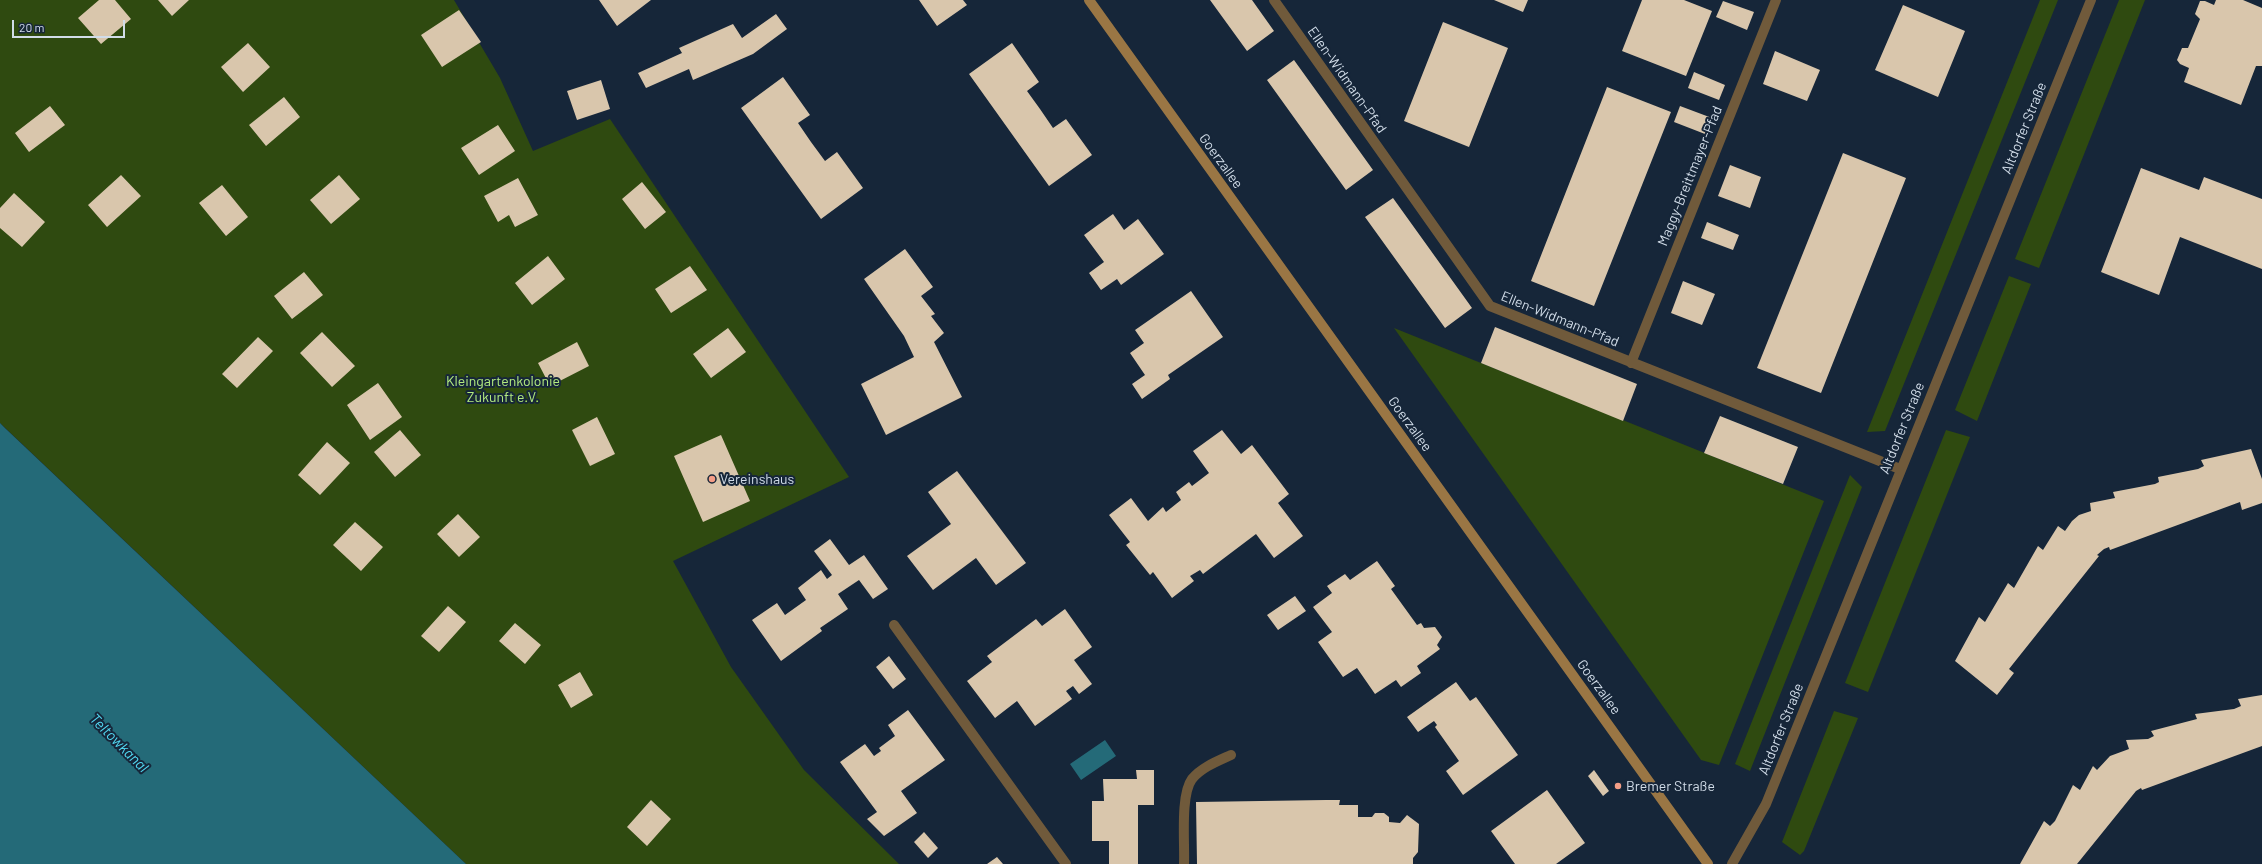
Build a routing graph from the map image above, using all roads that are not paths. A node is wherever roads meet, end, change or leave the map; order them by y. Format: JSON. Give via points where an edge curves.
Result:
{"nodes":[{"id":1,"x":1089,"y":0,"type":"edge"},
{"id":2,"x":1274,"y":0,"type":"edge"},
{"id":3,"x":1776,"y":0,"type":"edge"},
{"id":4,"x":2091,"y":0,"type":"edge"},
{"id":5,"x":1631,"y":363,"type":"junction"},
{"id":6,"x":1900,"y":468,"type":"junction"},
{"id":7,"x":894,"y":625,"type":"dead end"},
{"id":8,"x":1231,"y":755,"type":"dead end"},
{"id":9,"x":1066,"y":864,"type":"edge"},
{"id":10,"x":1184,"y":864,"type":"edge"},
{"id":11,"x":1708,"y":864,"type":"edge"},
{"id":12,"x":1732,"y":864,"type":"edge"}],
"edges":[{"from":1,"to":11,"type":"main road","name":"Goerzallee"},
{"from":2,"to":5,"type":"street","name":"Ellen-Widmann-Pfad","via":[[1490,306]]},
{"from":3,"to":5,"type":"street","name":"Maggy-Breittmayer-Pfad"},
{"from":4,"to":6,"type":"street","name":"Altdorfer Straße"},
{"from":5,"to":6,"type":"street","name":"Ellen-Widmann-Pfad"},
{"from":6,"to":12,"type":"street","name":"Altdorfer Straße","via":[[1766,804]]},
{"from":7,"to":9,"type":"street"},
{"from":8,"to":10,"type":"street","via":[[1207,766],[1192,779],[1186,791]]}]}
